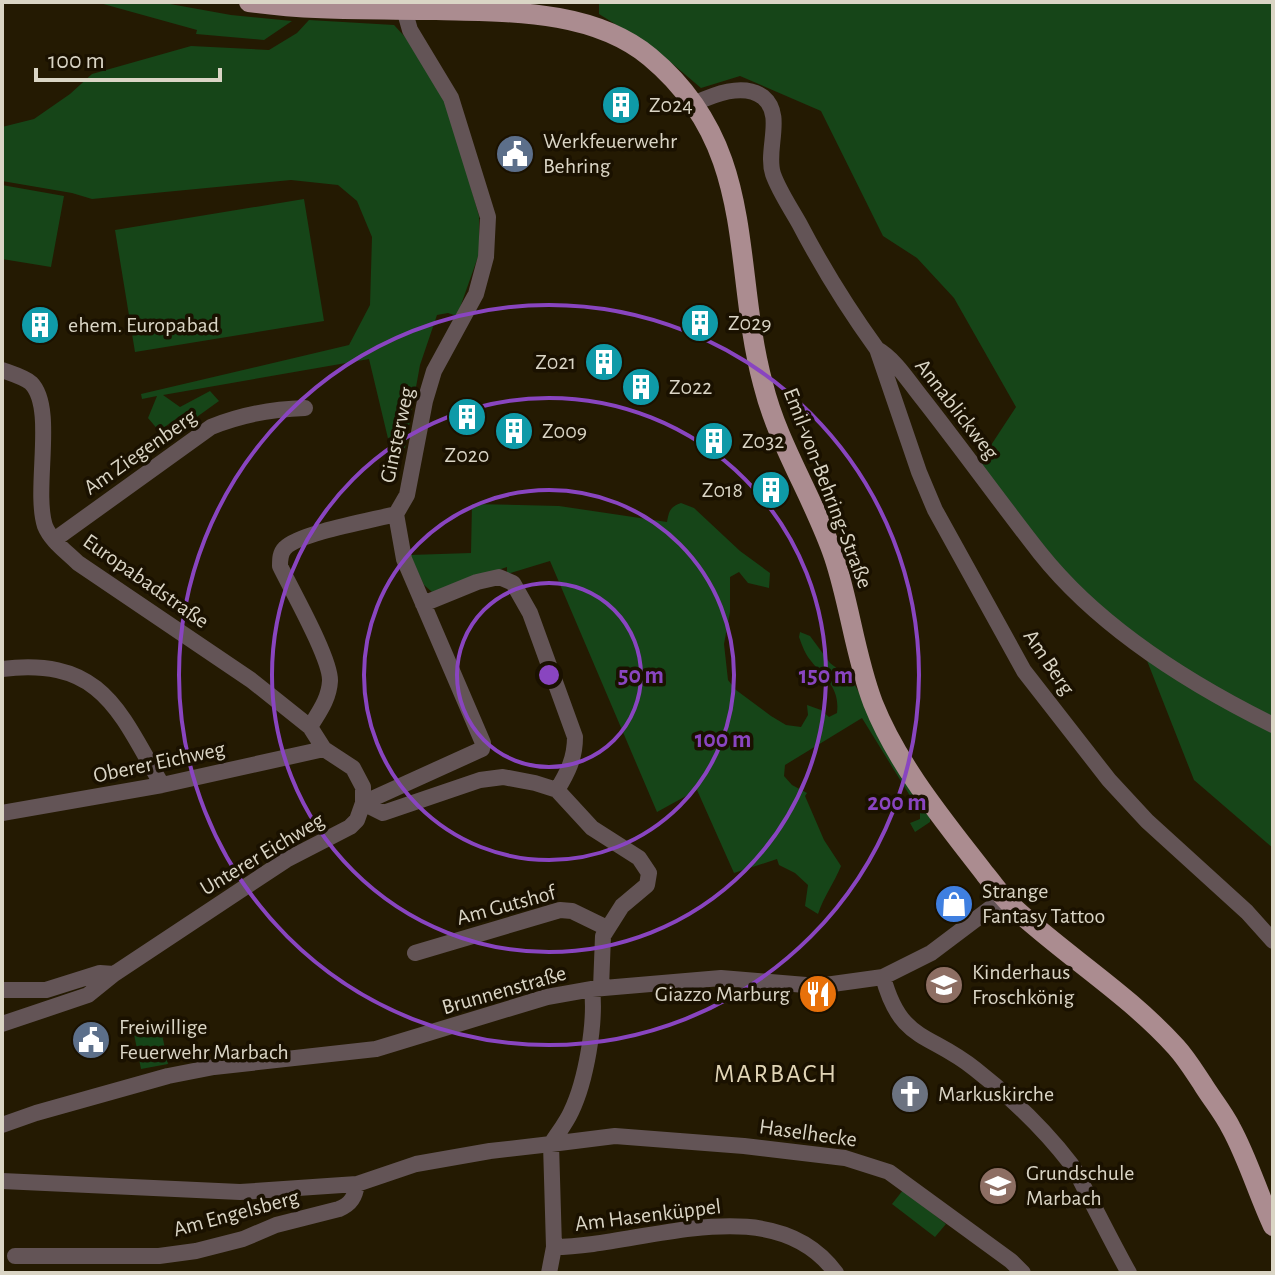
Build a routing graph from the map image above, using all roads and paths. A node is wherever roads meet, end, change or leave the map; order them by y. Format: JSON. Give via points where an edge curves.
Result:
{"nodes":[{"id":1,"x":249,"y":2,"type":"edge"},
{"id":2,"x":404,"y":9,"type":"junction"},
{"id":3,"x":693,"y":104,"type":"junction"},
{"id":4,"x":877,"y":349,"type":"junction"},
{"id":5,"x":2,"y":370,"type":"edge"},
{"id":6,"x":305,"y":408,"type":"dead end"},
{"id":7,"x":396,"y":514,"type":"junction"},
{"id":8,"x":54,"y":540,"type":"junction"},
{"id":9,"x":423,"y":604,"type":"junction"},
{"id":10,"x":2,"y":669,"type":"edge"},
{"id":11,"x":1273,"y":725,"type":"edge"},
{"id":12,"x":310,"y":727,"type":"junction"},
{"id":13,"x":324,"y":749,"type":"junction"},
{"id":14,"x":162,"y":785,"type":"junction"},
{"id":15,"x":557,"y":790,"type":"junction"},
{"id":16,"x":363,"y":803,"type":"junction"},
{"id":17,"x":2,"y":813,"type":"edge"},
{"id":18,"x":1004,"y":898,"type":"junction"},
{"id":19,"x":607,"y":928,"type":"junction"},
{"id":20,"x":1273,"y":941,"type":"edge"},
{"id":21,"x":415,"y":953,"type":"dead end"},
{"id":22,"x":114,"y":974,"type":"junction"},
{"id":23,"x":883,"y":977,"type":"junction"},
{"id":24,"x":597,"y":989,"type":"junction"},
{"id":25,"x":2,"y":990,"type":"edge"},
{"id":26,"x":2,"y":1024,"type":"edge"},
{"id":27,"x":2,"y":1125,"type":"edge"},
{"id":28,"x":551,"y":1144,"type":"junction"},
{"id":29,"x":2,"y":1181,"type":"edge"},
{"id":30,"x":357,"y":1184,"type":"junction"},
{"id":31,"x":1273,"y":1226,"type":"edge"},
{"id":32,"x":554,"y":1247,"type":"junction"},
{"id":33,"x":15,"y":1256,"type":"dead end"},
{"id":34,"x":549,"y":1273,"type":"edge"},
{"id":35,"x":836,"y":1273,"type":"edge"},
{"id":36,"x":1023,"y":1273,"type":"edge"},
{"id":37,"x":1129,"y":1273,"type":"edge"}],
"edges":[{"from":1,"to":2,"type":"main road","name":"Emil-von-Behring-Straße"},
{"from":2,"to":3,"type":"main road","name":"Emil-von-Behring-Straße","via":[[537,14],[587,26],[646,54]]},
{"from":2,"to":7,"type":"street","name":"Ginsterweg","via":[[410,30],[451,98],[488,217],[486,257],[476,294],[434,371],[407,495]]},
{"from":3,"to":4,"type":"street","name":"Annablickweg","via":[[741,90],[766,100],[774,117],[773,174],[828,277]]},
{"from":3,"to":18,"type":"main road","name":"Emil-von-Behring-Straße","via":[[728,170],[764,390],[833,553],[874,705],[944,820]]},
{"from":4,"to":11,"type":"street","name":"Annablickweg","via":[[1076,594],[1125,635]]},
{"from":4,"to":20,"type":"street","name":"Am Berg","via":[[935,510],[1024,671],[1128,800]]},
{"from":5,"to":8,"type":"street","name":"Europabadstraße","via":[[31,383],[41,403],[39,486],[46,528]]},
{"from":6,"to":8,"type":"street","name":"Am Ziegenberg","via":[[271,409],[211,427]]},
{"from":7,"to":9,"type":"street","name":"Ginsterweg","via":[[404,559]]},
{"from":7,"to":12,"type":"street","via":[[303,539],[282,551],[280,566],[331,678],[326,702]]},
{"from":8,"to":12,"type":"street","name":"Europabadstraße","via":[[78,563],[251,680]]},
{"from":9,"to":15,"type":"street","via":[[499,577],[513,583],[530,613],[575,737],[568,772]]},
{"from":9,"to":16,"type":"street","name":"Ginsterweg","via":[[482,749]]},
{"from":10,"to":14,"type":"street","via":[[39,667],[92,685],[121,711]]},
{"from":12,"to":13,"type":"street","name":"Europabadstraße"},
{"from":13,"to":14,"type":"street","name":"Oberer Eichweg"},
{"from":13,"to":16,"type":"street","via":[[353,768],[363,787]]},
{"from":14,"to":17,"type":"street","name":"Oberer Eichweg"},
{"from":15,"to":16,"type":"street","via":[[503,777],[458,786],[383,813]]},
{"from":15,"to":19,"type":"street","via":[[592,828],[639,858],[649,873],[647,885],[622,906]]},
{"from":16,"to":22,"type":"street","name":"Unterer Eichweg","via":[[350,827],[286,860]]},
{"from":18,"to":23,"type":"street","name":"Brunnenstraße","via":[[931,953]]},
{"from":18,"to":31,"type":"main road","name":"Emil-von-Behring-Straße","via":[[1179,1050],[1230,1126]]},
{"from":19,"to":21,"type":"street","name":"Am Gutshof","via":[[560,910]]},
{"from":19,"to":24,"type":"street"},
{"from":22,"to":25,"type":"street","name":"Unterer Eichweg","via":[[100,973],[46,990]]},
{"from":22,"to":26,"type":"street","name":"Unterer Eichweg","via":[[88,995]]},
{"from":23,"to":24,"type":"street","name":"Brunnenstraße","via":[[818,986],[721,978]]},
{"from":23,"to":37,"type":"street","via":[[906,1025],[1011,1099],[1072,1165]]},
{"from":24,"to":27,"type":"street","name":"Brunnenstraße","via":[[547,997],[376,1049],[168,1076]]},
{"from":24,"to":28,"type":"street","via":[[572,1110]]},
{"from":28,"to":30,"type":"street","name":"Am Engelsberg","via":[[416,1164]]},
{"from":28,"to":32,"type":"street","name":"Am Hasenküppel"},
{"from":28,"to":36,"type":"street","name":"Haselhecke","via":[[615,1136],[845,1158],[889,1172],[915,1188]]},
{"from":29,"to":30,"type":"street","name":"Am Engelsberg","via":[[240,1192]]},
{"from":30,"to":33,"type":"street","name":"Am Engelsberg","via":[[355,1196],[339,1209],[196,1251]]},
{"from":32,"to":34,"type":"street"},
{"from":32,"to":35,"type":"street","name":"Am Hasenküppel","via":[[727,1225],[753,1227],[808,1245]]}]}
